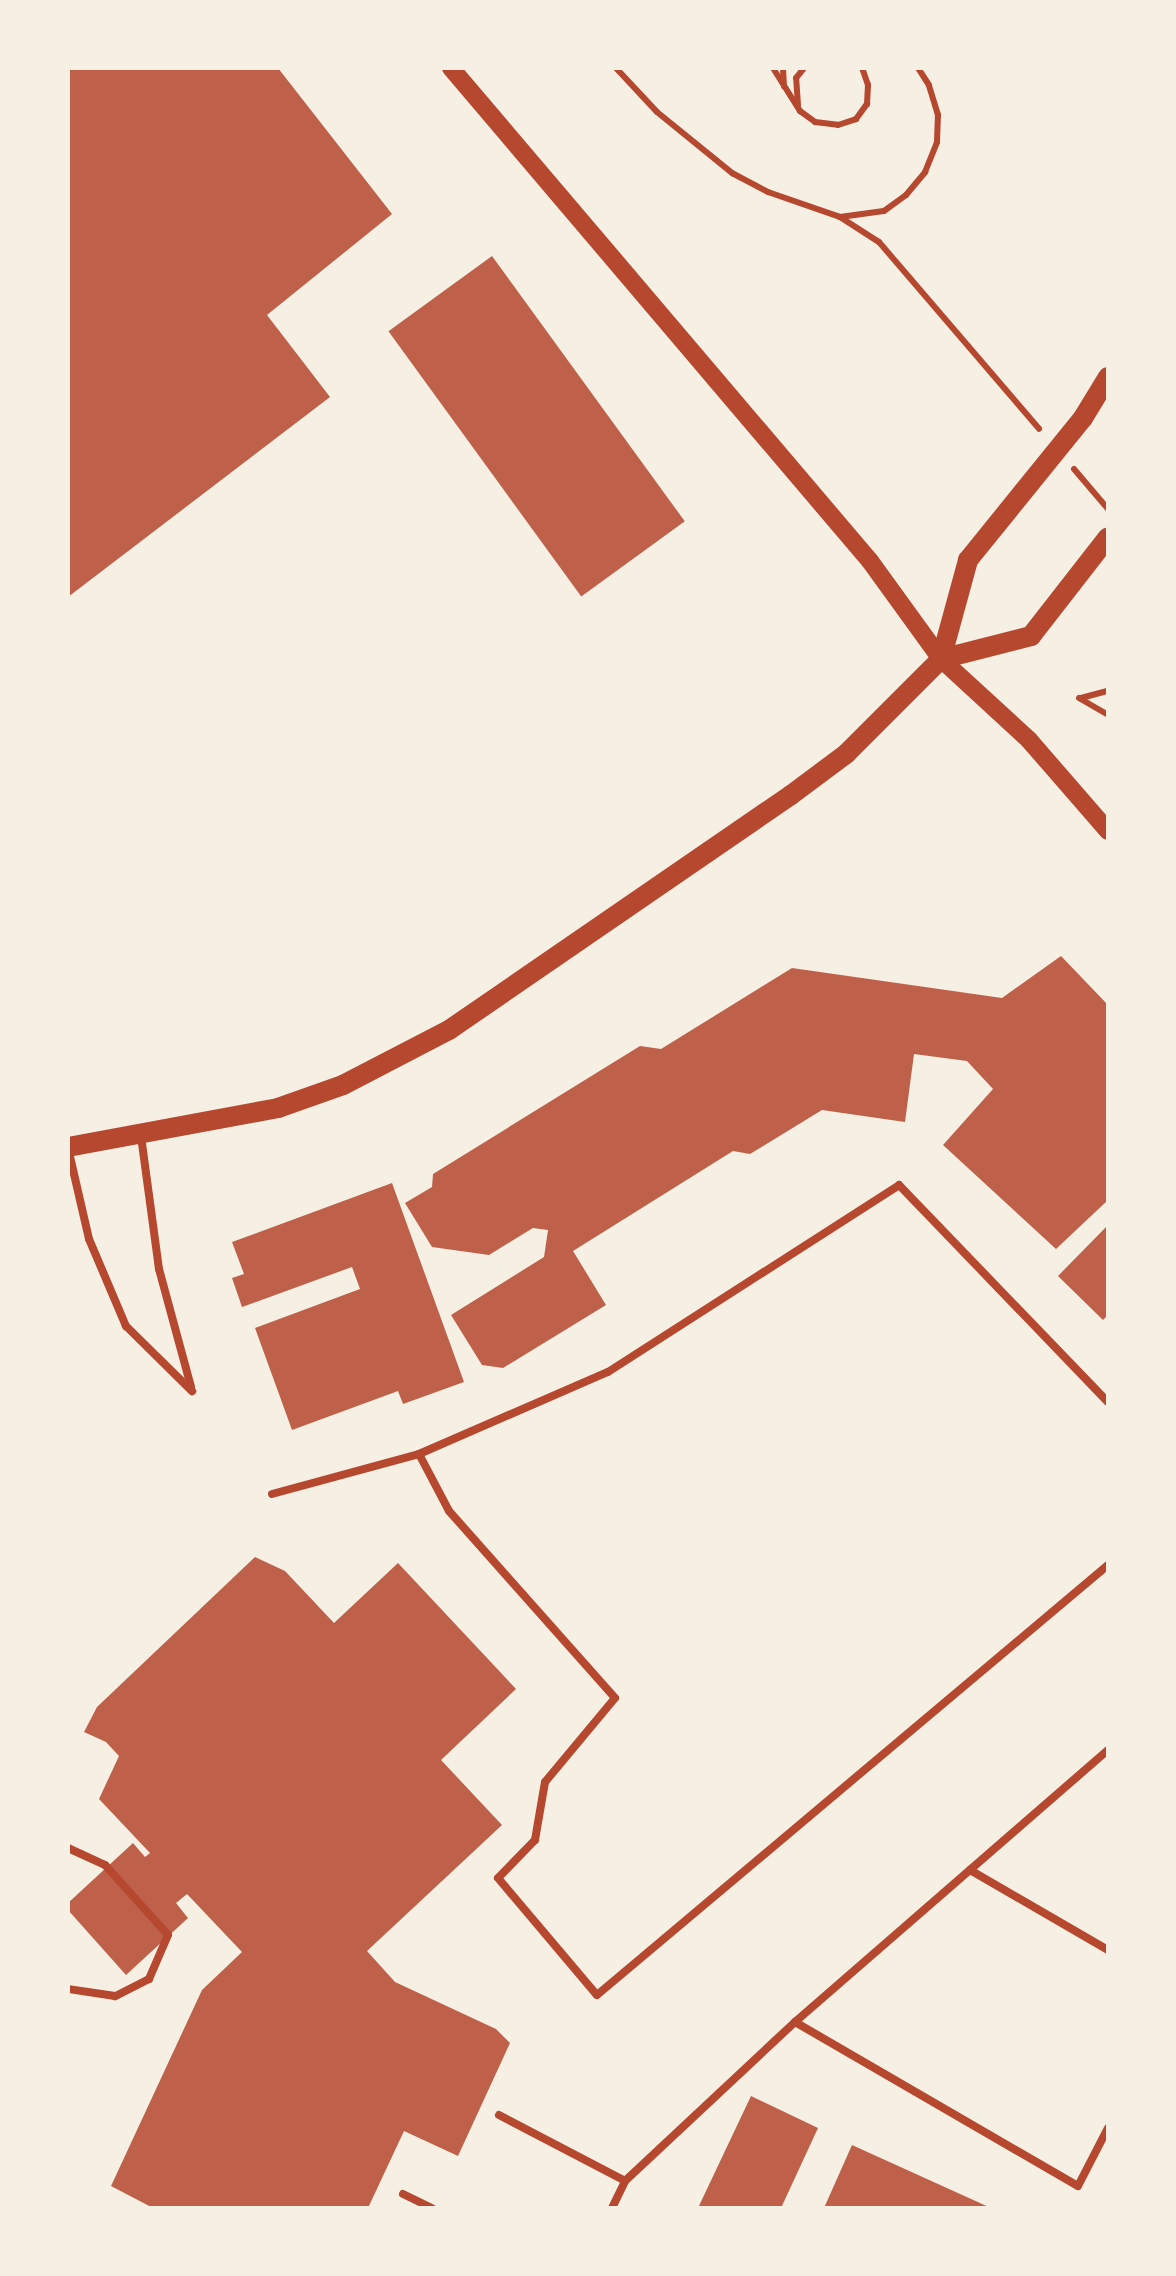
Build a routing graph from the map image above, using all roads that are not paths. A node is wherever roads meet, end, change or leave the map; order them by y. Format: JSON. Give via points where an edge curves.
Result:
{"nodes":[{"id":1,"x":451,"y":68,"type":"edge"},
{"id":2,"x":1108,"y":377,"type":"edge"},
{"id":3,"x":1108,"y":537,"type":"edge"},
{"id":4,"x":941,"y":659,"type":"junction"},
{"id":5,"x":1108,"y":831,"type":"edge"},
{"id":6,"x":141,"y":1133,"type":"junction"},
{"id":7,"x":68,"y":1147,"type":"edge"},
{"id":8,"x":1108,"y":1402,"type":"edge"},
{"id":9,"x":418,"y":1454,"type":"junction"},
{"id":10,"x":272,"y":1494,"type":"dead end"},
{"id":11,"x":1108,"y":1565,"type":"edge"},
{"id":12,"x":1108,"y":1750,"type":"edge"},
{"id":13,"x":68,"y":1848,"type":"edge"},
{"id":14,"x":970,"y":1870,"type":"junction"},
{"id":15,"x":1108,"y":1950,"type":"edge"},
{"id":16,"x":68,"y":1989,"type":"edge"},
{"id":17,"x":794,"y":2022,"type":"junction"},
{"id":18,"x":499,"y":2115,"type":"dead end"},
{"id":19,"x":1108,"y":2128,"type":"edge"},
{"id":20,"x":625,"y":2181,"type":"junction"},
{"id":21,"x":403,"y":2194,"type":"dead end"},
{"id":22,"x":432,"y":2208,"type":"edge"},
{"id":23,"x":612,"y":2208,"type":"edge"}],
"edges":[{"from":1,"to":4,"type":"street","via":[[870,561]]},
{"from":2,"to":4,"type":"main road","via":[[1083,418],[968,560]]},
{"from":3,"to":4,"type":"main road","via":[[1031,636]]},
{"from":4,"to":5,"type":"street","via":[[1029,740]]},
{"from":4,"to":6,"type":"main road","via":[[846,754],[791,796],[450,1030],[343,1085],[278,1108]]},
{"from":6,"to":7,"type":"main road"},
{"from":6,"to":7,"type":"lane","via":[[159,1269],[192,1391],[126,1326],[89,1239]]},
{"from":8,"to":9,"type":"lane","via":[[899,1185],[608,1372]]},
{"from":9,"to":10,"type":"lane"},
{"from":9,"to":11,"type":"lane","via":[[449,1510],[615,1698],[546,1782],[535,1840],[498,1878],[597,1995]]},
{"from":12,"to":14,"type":"lane"},
{"from":13,"to":16,"type":"lane","via":[[105,1866],[168,1935],[149,1979],[115,1996]]},
{"from":14,"to":15,"type":"lane"},
{"from":14,"to":17,"type":"lane"},
{"from":17,"to":19,"type":"lane","via":[[1078,2186]]},
{"from":17,"to":20,"type":"lane"},
{"from":18,"to":20,"type":"lane"},
{"from":20,"to":23,"type":"lane"},
{"from":21,"to":22,"type":"lane"}]}
